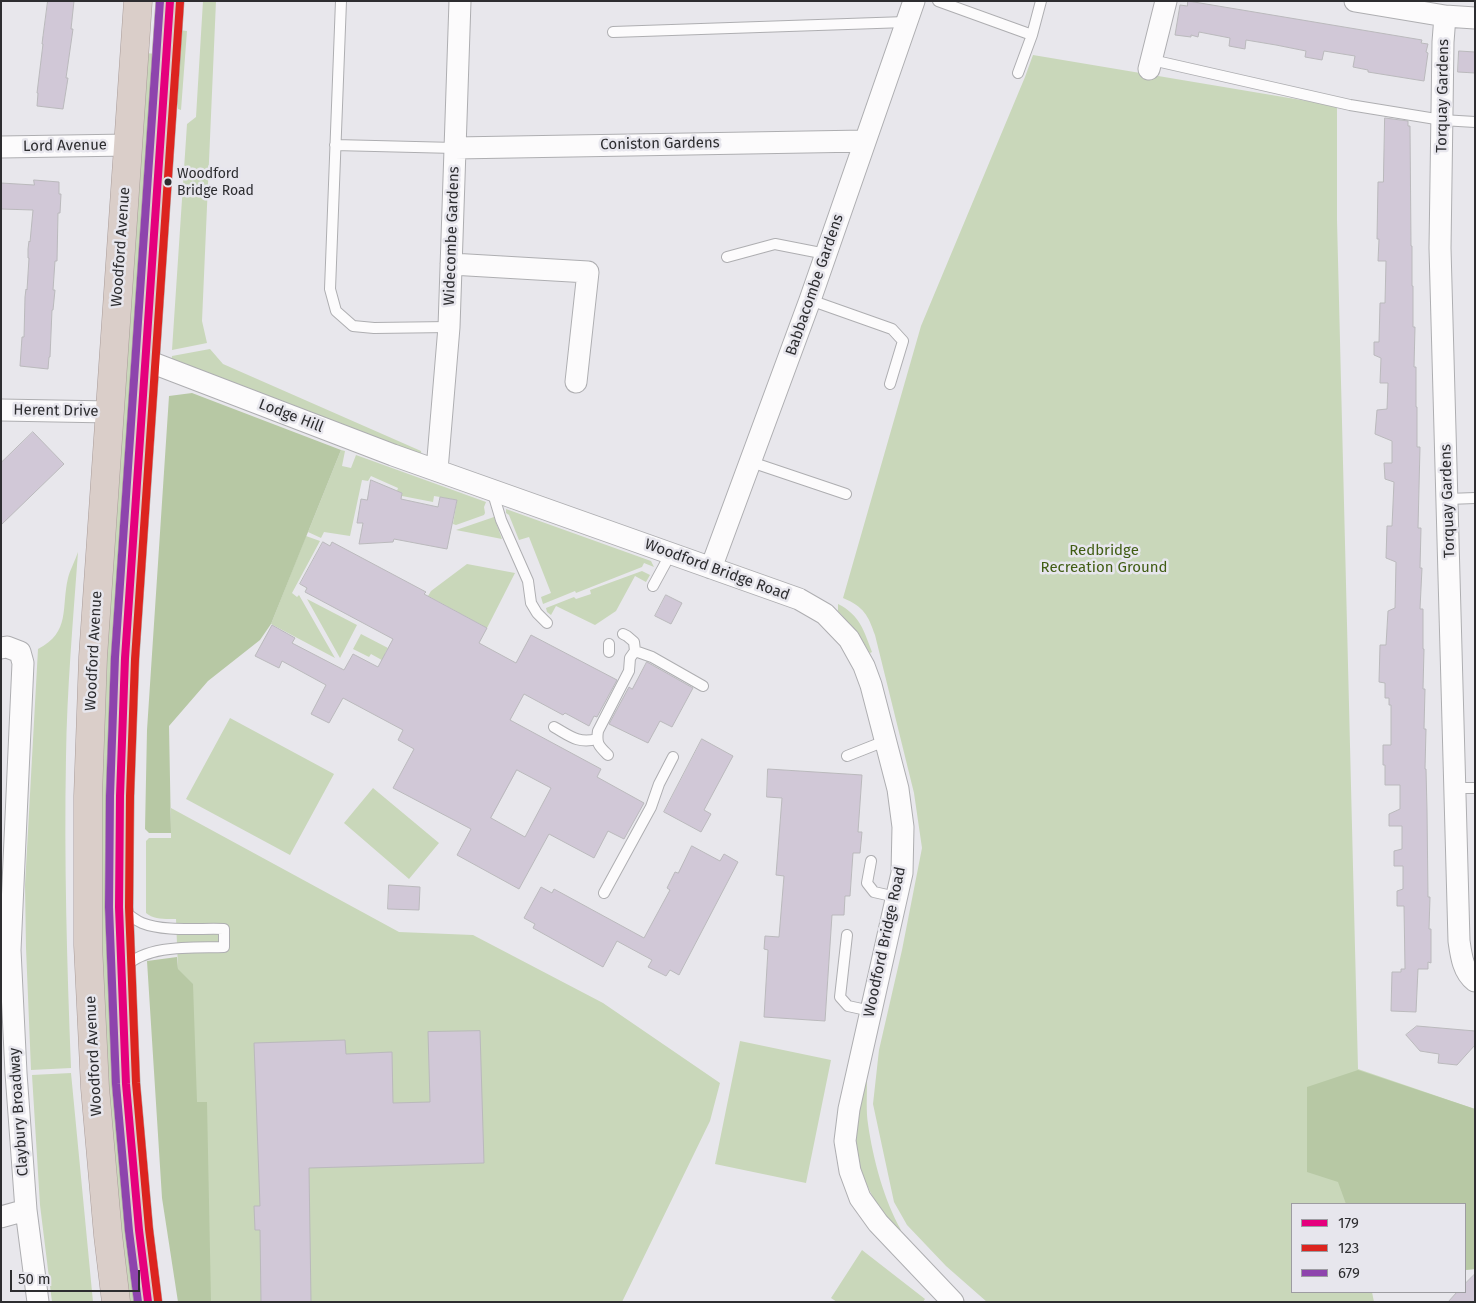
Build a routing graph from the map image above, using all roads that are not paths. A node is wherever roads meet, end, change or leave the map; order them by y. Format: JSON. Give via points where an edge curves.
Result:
{"nodes":[{"id":1,"x":138,"y":1,"type":"edge"},
{"id":2,"x":170,"y":1,"type":"edge"},
{"id":3,"x":341,"y":1,"type":"edge"},
{"id":4,"x":460,"y":1,"type":"edge"},
{"id":5,"x":914,"y":1,"type":"edge"},
{"id":6,"x":938,"y":1,"type":"edge"},
{"id":7,"x":1041,"y":1,"type":"edge"},
{"id":8,"x":1166,"y":1,"type":"edge"},
{"id":9,"x":1355,"y":1,"type":"edge"},
{"id":10,"x":1445,"y":16,"type":"junction"},
{"id":11,"x":1475,"y":18,"type":"edge"},
{"id":12,"x":906,"y":22,"type":"junction"},
{"id":13,"x":613,"y":32,"type":"dead end"},
{"id":14,"x":1032,"y":35,"type":"junction"},
{"id":15,"x":1151,"y":65,"type":"joint"},
{"id":16,"x":1018,"y":73,"type":"dead end"},
{"id":17,"x":1442,"y":120,"type":"junction"},
{"id":18,"x":1475,"y":122,"type":"edge"},
{"id":19,"x":865,"y":141,"type":"junction"},
{"id":20,"x":129,"y":145,"type":"junction"},
{"id":21,"x":335,"y":145,"type":"junction"},
{"id":22,"x":1,"y":147,"type":"edge"},
{"id":23,"x":455,"y":148,"type":"junction"},
{"id":24,"x":826,"y":254,"type":"junction"},
{"id":25,"x":727,"y":258,"type":"dead end"},
{"id":26,"x":451,"y":264,"type":"junction"},
{"id":27,"x":810,"y":300,"type":"junction"},
{"id":28,"x":448,"y":327,"type":"junction"},
{"id":29,"x":145,"y":360,"type":"junction"},
{"id":30,"x":576,"y":382,"type":"dead end"},
{"id":31,"x":890,"y":384,"type":"dead end"},
{"id":32,"x":1,"y":410,"type":"edge"},
{"id":33,"x":110,"y":412,"type":"junction"},
{"id":34,"x":751,"y":462,"type":"junction"},
{"id":35,"x":438,"y":470,"type":"junction"},
{"id":36,"x":492,"y":489,"type":"junction"},
{"id":37,"x":846,"y":494,"type":"dead end"},
{"id":38,"x":1448,"y":498,"type":"junction"},
{"id":39,"x":1475,"y":498,"type":"edge"},
{"id":40,"x":671,"y":553,"type":"junction"},
{"id":41,"x":711,"y":568,"type":"junction"},
{"id":42,"x":653,"y":586,"type":"dead end"},
{"id":43,"x":547,"y":623,"type":"dead end"},
{"id":44,"x":623,"y":634,"type":"dead end"},
{"id":45,"x":11,"y":650,"type":"edge"},
{"id":46,"x":632,"y":654,"type":"junction"},
{"id":47,"x":703,"y":686,"type":"dead end"},
{"id":48,"x":554,"y":727,"type":"dead end"},
{"id":49,"x":597,"y":739,"type":"junction"},
{"id":50,"x":885,"y":741,"type":"junction"},
{"id":51,"x":608,"y":755,"type":"dead end"},
{"id":52,"x":847,"y":756,"type":"dead end"},
{"id":53,"x":674,"y":757,"type":"dead end"},
{"id":54,"x":1465,"y":788,"type":"edge"},
{"id":55,"x":871,"y":861,"type":"dead end"},
{"id":56,"x":604,"y":893,"type":"dead end"},
{"id":57,"x":896,"y":897,"type":"junction"},
{"id":58,"x":119,"y":907,"type":"junction"},
{"id":59,"x":847,"y":935,"type":"dead end"},
{"id":60,"x":6,"y":951,"type":"edge"},
{"id":61,"x":121,"y":972,"type":"junction"},
{"id":62,"x":1475,"y":981,"type":"edge"},
{"id":63,"x":871,"y":1011,"type":"junction"},
{"id":64,"x":26,"y":1210,"type":"junction"},
{"id":65,"x":1,"y":1216,"type":"edge"},
{"id":66,"x":38,"y":1302,"type":"edge"},
{"id":67,"x":116,"y":1302,"type":"edge"},
{"id":68,"x":148,"y":1302,"type":"edge"},
{"id":69,"x":953,"y":1302,"type":"edge"}],
"edges":[{"from":1,"to":20,"type":"highway","name":"Woodford Avenue"},
{"from":2,"to":29,"type":"highway","name":"Woodford Avenue"},
{"from":3,"to":21,"type":"lane"},
{"from":4,"to":23,"type":"street","name":"Widecombe Gardens"},
{"from":5,"to":12,"type":"street","name":"Babbacombe Gardens"},
{"from":6,"to":14,"type":"lane"},
{"from":7,"to":14,"type":"lane"},
{"from":8,"to":15,"type":"street"},
{"from":9,"to":10,"type":"street"},
{"from":10,"to":11,"type":"street"},
{"from":10,"to":17,"type":"street","name":"Torquay Gardens"},
{"from":12,"to":13,"type":"lane"},
{"from":12,"to":19,"type":"street","name":"Babbacombe Gardens"},
{"from":14,"to":16,"type":"lane"},
{"from":15,"to":17,"type":"lane"},
{"from":17,"to":18,"type":"lane"},
{"from":17,"to":38,"type":"street","name":"Torquay Gardens","via":[[1440,248]]},
{"from":19,"to":23,"type":"street","name":"Coniston Gardens"},
{"from":19,"to":24,"type":"street","name":"Babbacombe Gardens"},
{"from":20,"to":22,"type":"street","name":"Lord Avenue"},
{"from":20,"to":33,"type":"highway","name":"Woodford Avenue"},
{"from":21,"to":23,"type":"lane"},
{"from":21,"to":28,"type":"lane","via":[[330,289],[336,311],[353,326]]},
{"from":23,"to":26,"type":"street","name":"Widecombe Gardens"},
{"from":24,"to":25,"type":"lane","via":[[775,244]]},
{"from":24,"to":27,"type":"street","name":"Babbacombe Gardens"},
{"from":26,"to":28,"type":"street","name":"Widecombe Gardens"},
{"from":26,"to":30,"type":"street","via":[[588,272]]},
{"from":27,"to":31,"type":"lane","via":[[892,329],[903,341]]},
{"from":27,"to":34,"type":"street","name":"Babbacombe Gardens"},
{"from":28,"to":35,"type":"street","name":"Widecombe Gardens"},
{"from":29,"to":35,"type":"street","name":"Lodge Hill"},
{"from":29,"to":58,"type":"highway","name":"Woodford Avenue","via":[[125,658]]},
{"from":32,"to":33,"type":"street","name":"Herent Drive"},
{"from":33,"to":67,"type":"highway","name":"Woodford Avenue","via":[[93,657],[88,796],[88,945],[95,1088]]},
{"from":34,"to":37,"type":"lane"},
{"from":34,"to":41,"type":"street","name":"Babbacombe Gardens"},
{"from":35,"to":36,"type":"street","name":"Woodford Bridge Road"},
{"from":36,"to":40,"type":"street","name":"Woodford Bridge Road"},
{"from":36,"to":43,"type":"lane","via":[[528,581],[531,603]]},
{"from":38,"to":39,"type":"lane"},
{"from":38,"to":54,"type":"street","name":"Torquay Gardens"},
{"from":40,"to":41,"type":"street","name":"Woodford Bridge Road"},
{"from":40,"to":42,"type":"lane"},
{"from":41,"to":50,"type":"street","name":"Woodford Bridge Road","via":[[800,599],[825,614],[849,638],[864,666]]},
{"from":44,"to":46,"type":"lane","via":[[634,642]]},
{"from":45,"to":60,"type":"street","name":"Claybury Broadway","via":[[23,663]]},
{"from":46,"to":47,"type":"lane","via":[[652,658]]},
{"from":46,"to":49,"type":"lane","via":[[624,684],[598,731]]},
{"from":48,"to":49,"type":"lane","via":[[578,741]]},
{"from":49,"to":51,"type":"lane"},
{"from":50,"to":52,"type":"lane"},
{"from":50,"to":57,"type":"street","name":"Woodford Bridge Road","via":[[898,789],[903,827],[902,872]]},
{"from":53,"to":56,"type":"lane"},
{"from":54,"to":62,"type":"street","name":"Torquay Gardens","via":[[1459,941],[1461,960]]},
{"from":55,"to":57,"type":"lane","via":[[867,883],[874,892]]},
{"from":57,"to":63,"type":"street","name":"Woodford Bridge Road"},
{"from":58,"to":61,"type":"highway","name":"Woodford Avenue"},
{"from":58,"to":61,"type":"lane","via":[[142,923],[159,928],[224,929],[224,947],[158,950],[132,960]]},
{"from":59,"to":63,"type":"lane","via":[[840,998],[848,1006]]},
{"from":60,"to":64,"type":"street","name":"Claybury Broadway"},
{"from":61,"to":68,"type":"highway","name":"Woodford Avenue","via":[[126,1084]]},
{"from":63,"to":69,"type":"street","name":"Woodford Bridge Road","via":[[849,1109],[845,1141],[850,1171],[860,1198],[878,1223]]},
{"from":64,"to":65,"type":"street"},
{"from":64,"to":66,"type":"street","name":"Claybury Broadway"}]}
